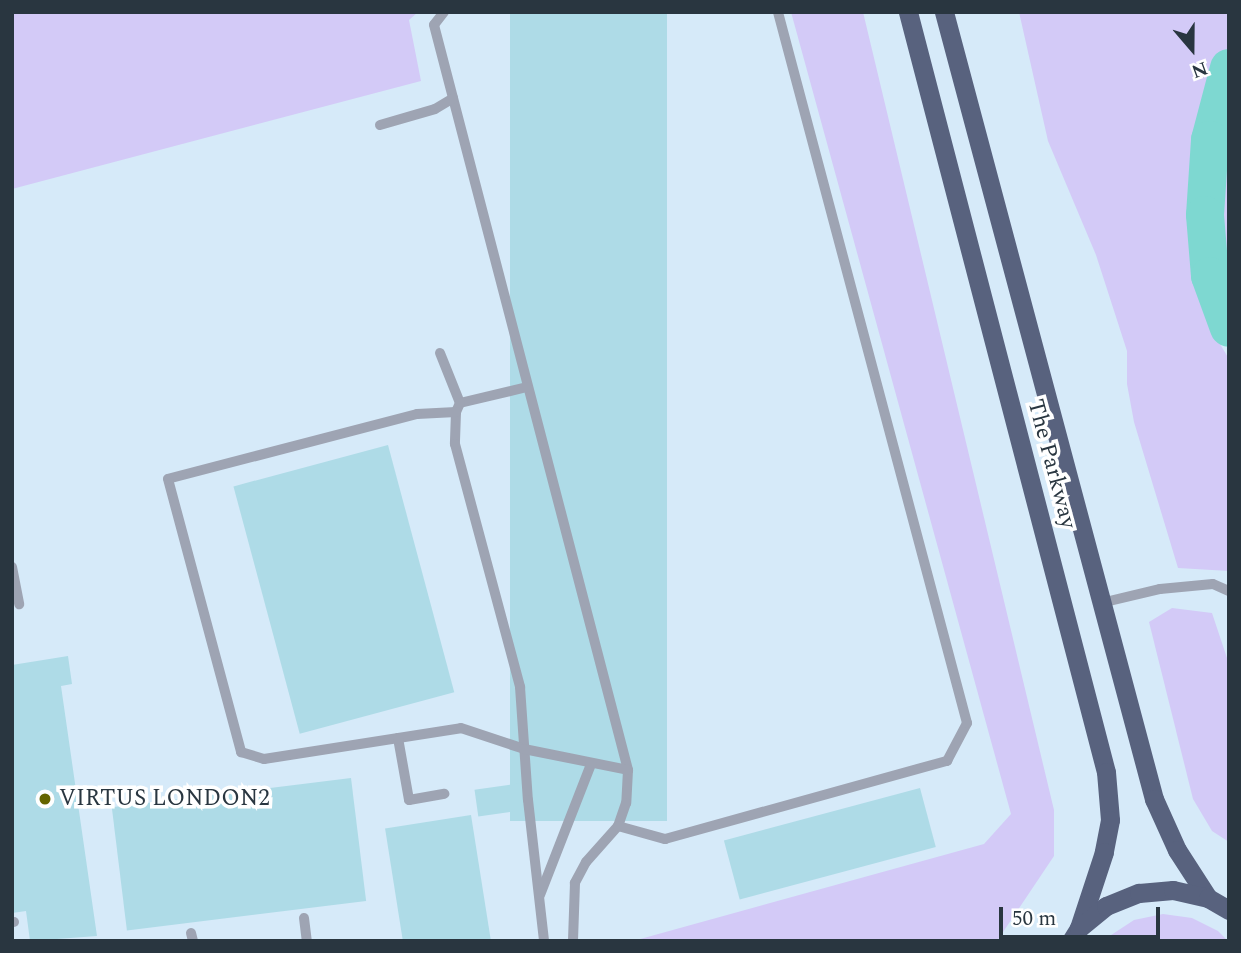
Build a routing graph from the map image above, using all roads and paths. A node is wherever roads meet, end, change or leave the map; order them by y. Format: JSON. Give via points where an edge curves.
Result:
{"nodes":[{"id":1,"x":444,"y":12,"type":"edge"},
{"id":2,"x":778,"y":12,"type":"edge"},
{"id":3,"x":908,"y":12,"type":"edge"},
{"id":4,"x":944,"y":12,"type":"edge"},
{"id":5,"x":453,"y":98,"type":"junction"},
{"id":6,"x":380,"y":125,"type":"dead end"},
{"id":7,"x":440,"y":353,"type":"dead end"},
{"id":8,"x":527,"y":387,"type":"junction"},
{"id":9,"x":458,"y":407,"type":"junction"},
{"id":10,"x":12,"y":567,"type":"edge"},
{"id":11,"x":1229,"y":592,"type":"edge"},
{"id":12,"x":1101,"y":603,"type":"junction"},
{"id":13,"x":19,"y":604,"type":"dead end"},
{"id":14,"x":398,"y":738,"type":"junction"},
{"id":15,"x":524,"y":749,"type":"junction"},
{"id":16,"x":590,"y":764,"type":"junction"},
{"id":17,"x":628,"y":770,"type":"junction"},
{"id":18,"x":444,"y":794,"type":"dead end"},
{"id":19,"x":618,"y":826,"type":"junction"},
{"id":20,"x":540,"y":896,"type":"junction"},
{"id":21,"x":1208,"y":898,"type":"junction"},
{"id":22,"x":1229,"y":911,"type":"edge"},
{"id":23,"x":304,"y":918,"type":"dead end"},
{"id":24,"x":1075,"y":935,"type":"edge"},
{"id":25,"x":307,"y":941,"type":"edge"},
{"id":26,"x":544,"y":941,"type":"edge"},
{"id":27,"x":573,"y":941,"type":"edge"}],
"edges":[{"from":1,"to":5,"type":"lane","via":[[434,25]]},
{"from":2,"to":19,"type":"lane","via":[[967,723],[947,761],[665,839]]},
{"from":3,"to":24,"type":"highway","name":"The Parkway","via":[[1108,783],[1110,820],[1104,852]]},
{"from":4,"to":12,"type":"highway","name":"The Parkway"},
{"from":5,"to":6,"type":"lane","via":[[435,109]]},
{"from":5,"to":8,"type":"lane"},
{"from":7,"to":9,"type":"lane"},
{"from":8,"to":9,"type":"lane"},
{"from":8,"to":17,"type":"lane"},
{"from":9,"to":14,"type":"lane","via":[[168,479],[241,752],[264,759]]},
{"from":9,"to":15,"type":"lane","via":[[455,444],[520,687]]},
{"from":10,"to":13,"type":"lane"},
{"from":11,"to":12,"type":"lane","via":[[1213,584],[1160,589]]},
{"from":12,"to":21,"type":"highway","name":"The Parkway","via":[[1154,799],[1177,850]]},
{"from":14,"to":15,"type":"lane","via":[[461,729]]},
{"from":14,"to":18,"type":"lane","via":[[409,800]]},
{"from":15,"to":16,"type":"lane"},
{"from":15,"to":20,"type":"lane"},
{"from":16,"to":17,"type":"lane"},
{"from":16,"to":20,"type":"lane"},
{"from":17,"to":19,"type":"lane","via":[[626,803]]},
{"from":19,"to":27,"type":"lane","via":[[586,862],[575,883]]},
{"from":20,"to":26,"type":"lane"},
{"from":21,"to":22,"type":"highway"},
{"from":21,"to":24,"type":"highway","via":[[1173,890],[1139,893],[1106,906]]},
{"from":23,"to":25,"type":"lane"}]}
